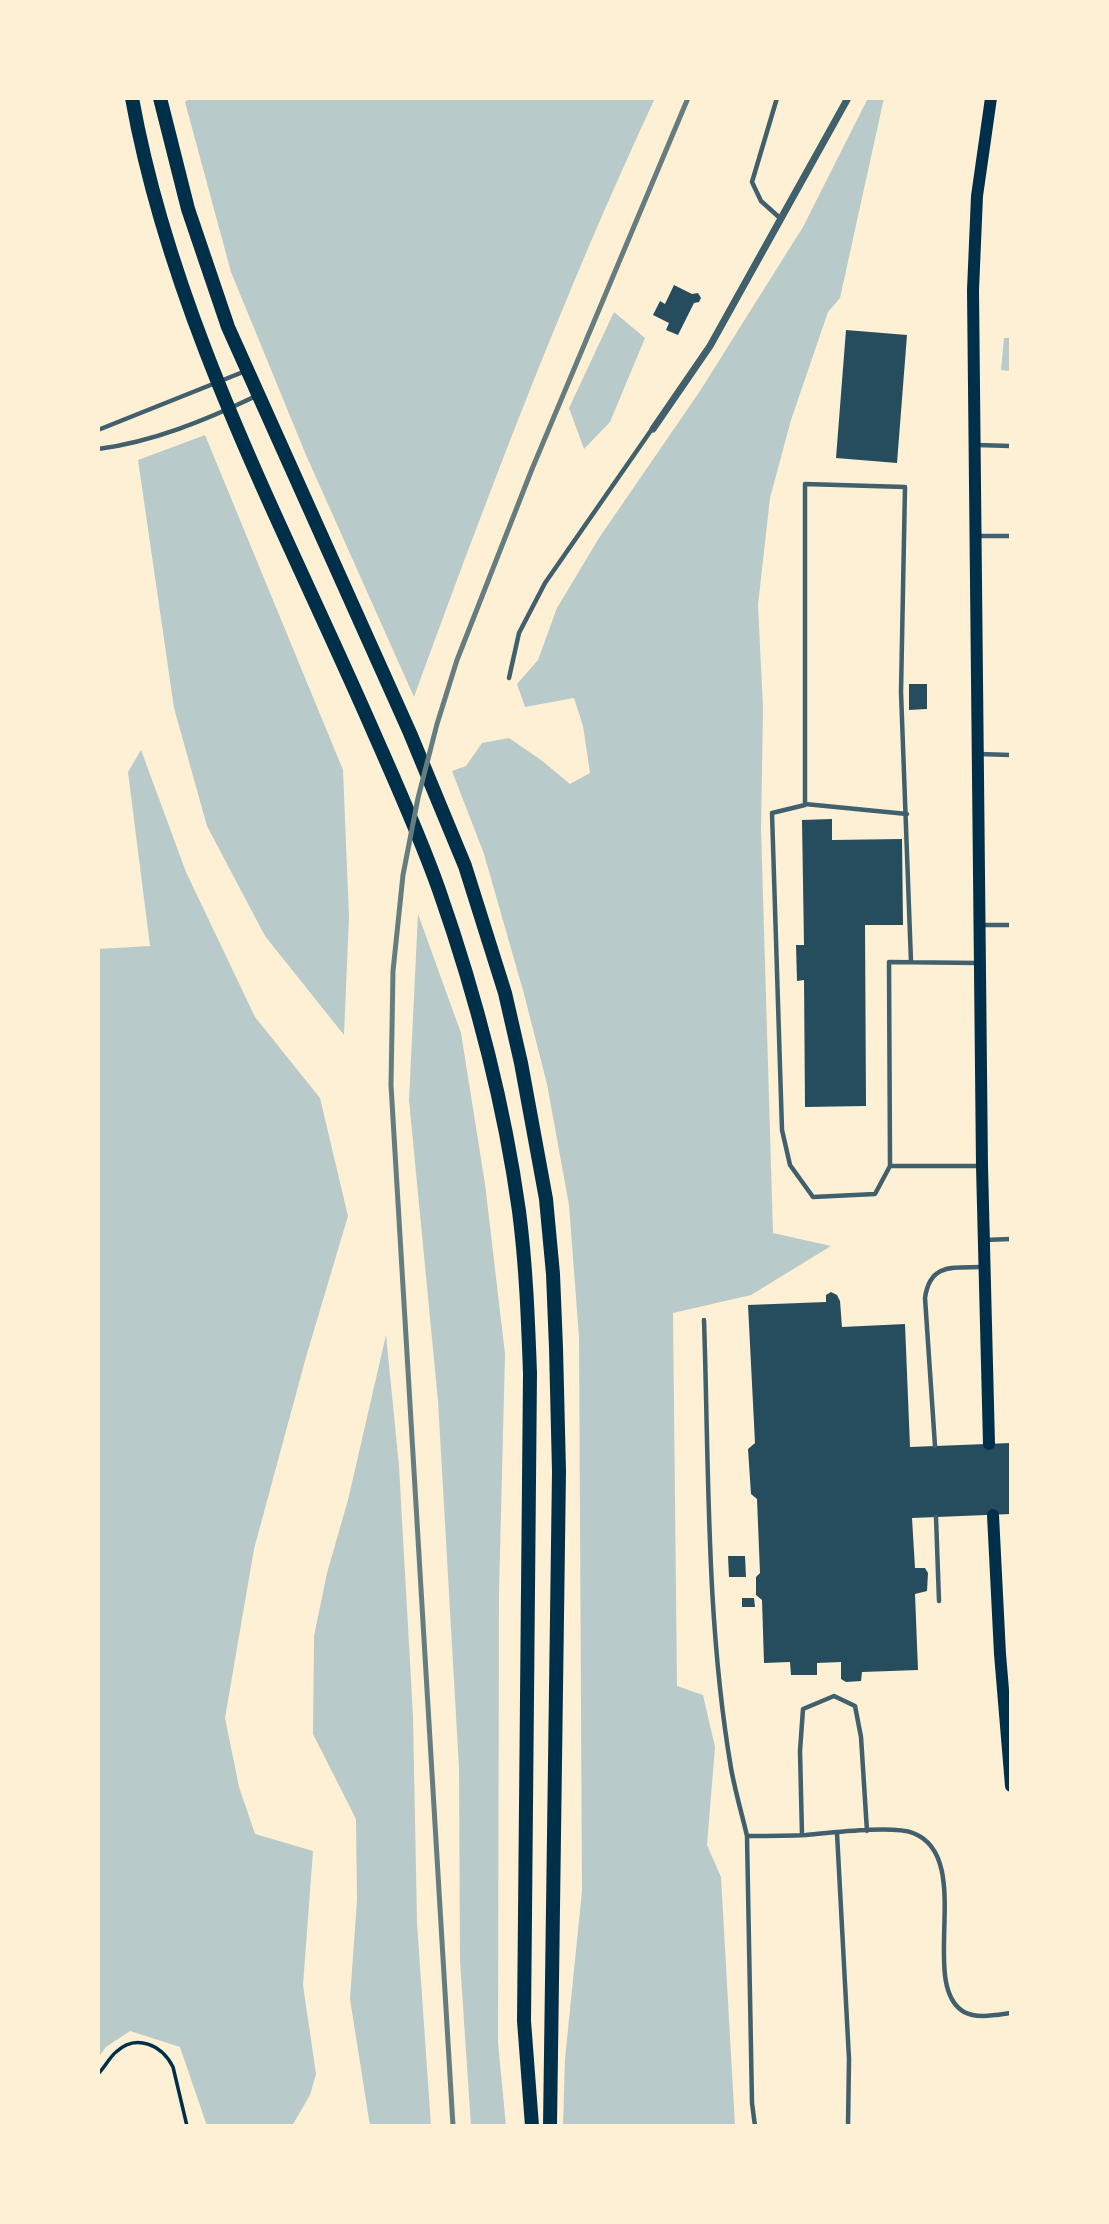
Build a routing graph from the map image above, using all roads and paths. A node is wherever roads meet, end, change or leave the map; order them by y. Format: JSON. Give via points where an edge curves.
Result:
{"nodes":[{"id":1,"x":132,"y":98,"type":"edge"},
{"id":2,"x":160,"y":98,"type":"edge"},
{"id":3,"x":777,"y":98,"type":"edge"},
{"id":4,"x":848,"y":98,"type":"edge"},
{"id":5,"x":991,"y":98,"type":"edge"},
{"id":6,"x":781,"y":220,"type":"junction"},
{"id":7,"x":247,"y":370,"type":"junction"},
{"id":8,"x":217,"y":382,"type":"junction"},
{"id":9,"x":258,"y":395,"type":"junction"},
{"id":10,"x":229,"y":409,"type":"junction"},
{"id":11,"x":653,"y":429,"type":"joint"},
{"id":12,"x":98,"y":430,"type":"edge"},
{"id":13,"x":975,"y":445,"type":"junction"},
{"id":14,"x":1011,"y":446,"type":"edge"},
{"id":15,"x":98,"y":449,"type":"edge"},
{"id":16,"x":974,"y":536,"type":"junction"},
{"id":17,"x":1011,"y":536,"type":"edge"},
{"id":18,"x":509,"y":678,"type":"dead end"},
{"id":19,"x":978,"y":754,"type":"junction"},
{"id":20,"x":1011,"y":755,"type":"edge"},
{"id":21,"x":805,"y":804,"type":"junction"},
{"id":22,"x":907,"y":814,"type":"junction"},
{"id":23,"x":979,"y":925,"type":"junction"},
{"id":24,"x":1011,"y":925,"type":"edge"},
{"id":25,"x":911,"y":962,"type":"junction"},
{"id":26,"x":980,"y":963,"type":"junction"},
{"id":27,"x":890,"y":1166,"type":"junction"},
{"id":28,"x":982,"y":1166,"type":"junction"},
{"id":29,"x":1011,"y":1239,"type":"edge"},
{"id":30,"x":984,"y":1240,"type":"junction"},
{"id":31,"x":984,"y":1267,"type":"junction"},
{"id":32,"x":704,"y":1320,"type":"dead end"},
{"id":33,"x":989,"y":1444,"type":"dead end"},
{"id":34,"x":935,"y":1446,"type":"dead end"},
{"id":35,"x":993,"y":1515,"type":"dead end"},
{"id":36,"x":936,"y":1517,"type":"dead end"},
{"id":37,"x":939,"y":1601,"type":"dead end"},
{"id":38,"x":1011,"y":1786,"type":"edge"},
{"id":39,"x":867,"y":1831,"type":"junction"},
{"id":40,"x":837,"y":1833,"type":"junction"},
{"id":41,"x":802,"y":1835,"type":"junction"},
{"id":42,"x":747,"y":1836,"type":"junction"},
{"id":43,"x":1011,"y":2013,"type":"edge"},
{"id":44,"x":98,"y":2074,"type":"edge"},
{"id":45,"x":187,"y":2126,"type":"edge"},
{"id":46,"x":532,"y":2126,"type":"edge"},
{"id":47,"x":550,"y":2126,"type":"edge"},
{"id":48,"x":755,"y":2126,"type":"edge"},
{"id":49,"x":848,"y":2126,"type":"edge"}],
"edges":[{"from":1,"to":8,"type":"main road","via":[[166,239]]},
{"from":2,"to":7,"type":"main road","via":[[199,245]]},
{"from":3,"to":6,"type":"lane","via":[[752,181],[761,201]]},
{"from":4,"to":6,"type":"street"},
{"from":5,"to":13,"type":"main road","via":[[973,290]]},
{"from":6,"to":11,"type":"street","via":[[710,346]]},
{"from":7,"to":8,"type":"lane"},
{"from":7,"to":9,"type":"main road"},
{"from":8,"to":10,"type":"main road"},
{"from":8,"to":12,"type":"lane"},
{"from":9,"to":10,"type":"lane"},
{"from":9,"to":47,"type":"main road","via":[[465,866],[513,1028],[543,1186],[553,1274],[559,1471]]},
{"from":10,"to":15,"type":"lane","via":[[170,432]]},
{"from":10,"to":46,"type":"main road","via":[[443,901],[485,1044],[519,1210],[530,1387],[524,2021]]},
{"from":11,"to":18,"type":"lane","via":[[545,583],[519,633]]},
{"from":13,"to":14,"type":"lane"},
{"from":13,"to":16,"type":"main road"},
{"from":16,"to":17,"type":"lane"},
{"from":16,"to":19,"type":"main road"},
{"from":19,"to":20,"type":"lane"},
{"from":19,"to":23,"type":"main road"},
{"from":21,"to":22,"type":"lane"},
{"from":21,"to":22,"type":"lane","via":[[805,484],[905,487],[901,692]]},
{"from":21,"to":27,"type":"lane","via":[[772,813],[782,1130],[789,1166],[813,1197],[875,1194]]},
{"from":22,"to":25,"type":"lane"},
{"from":23,"to":24,"type":"lane"},
{"from":23,"to":26,"type":"main road"},
{"from":25,"to":26,"type":"lane"},
{"from":25,"to":27,"type":"lane","via":[[889,962]]},
{"from":26,"to":28,"type":"main road"},
{"from":27,"to":28,"type":"lane"},
{"from":28,"to":30,"type":"main road"},
{"from":29,"to":30,"type":"lane"},
{"from":30,"to":31,"type":"main road"},
{"from":31,"to":33,"type":"main road"},
{"from":31,"to":34,"type":"lane","via":[[940,1271],[927,1284]]},
{"from":32,"to":42,"type":"lane","via":[[714,1620],[731,1771]]},
{"from":35,"to":38,"type":"main road"},
{"from":36,"to":37,"type":"lane"},
{"from":39,"to":40,"type":"lane"},
{"from":39,"to":41,"type":"lane","via":[[855,1706],[834,1696],[803,1709]]},
{"from":39,"to":43,"type":"lane","via":[[912,1832],[931,1846],[945,1878],[944,1973],[949,1998],[964,2012],[984,2016]]},
{"from":40,"to":41,"type":"lane"},
{"from":40,"to":49,"type":"lane","via":[[849,2059]]},
{"from":41,"to":42,"type":"lane"},
{"from":42,"to":48,"type":"lane"},
{"from":44,"to":45,"type":"path","via":[[125,2046],[156,2047],[173,2067]]}]}
